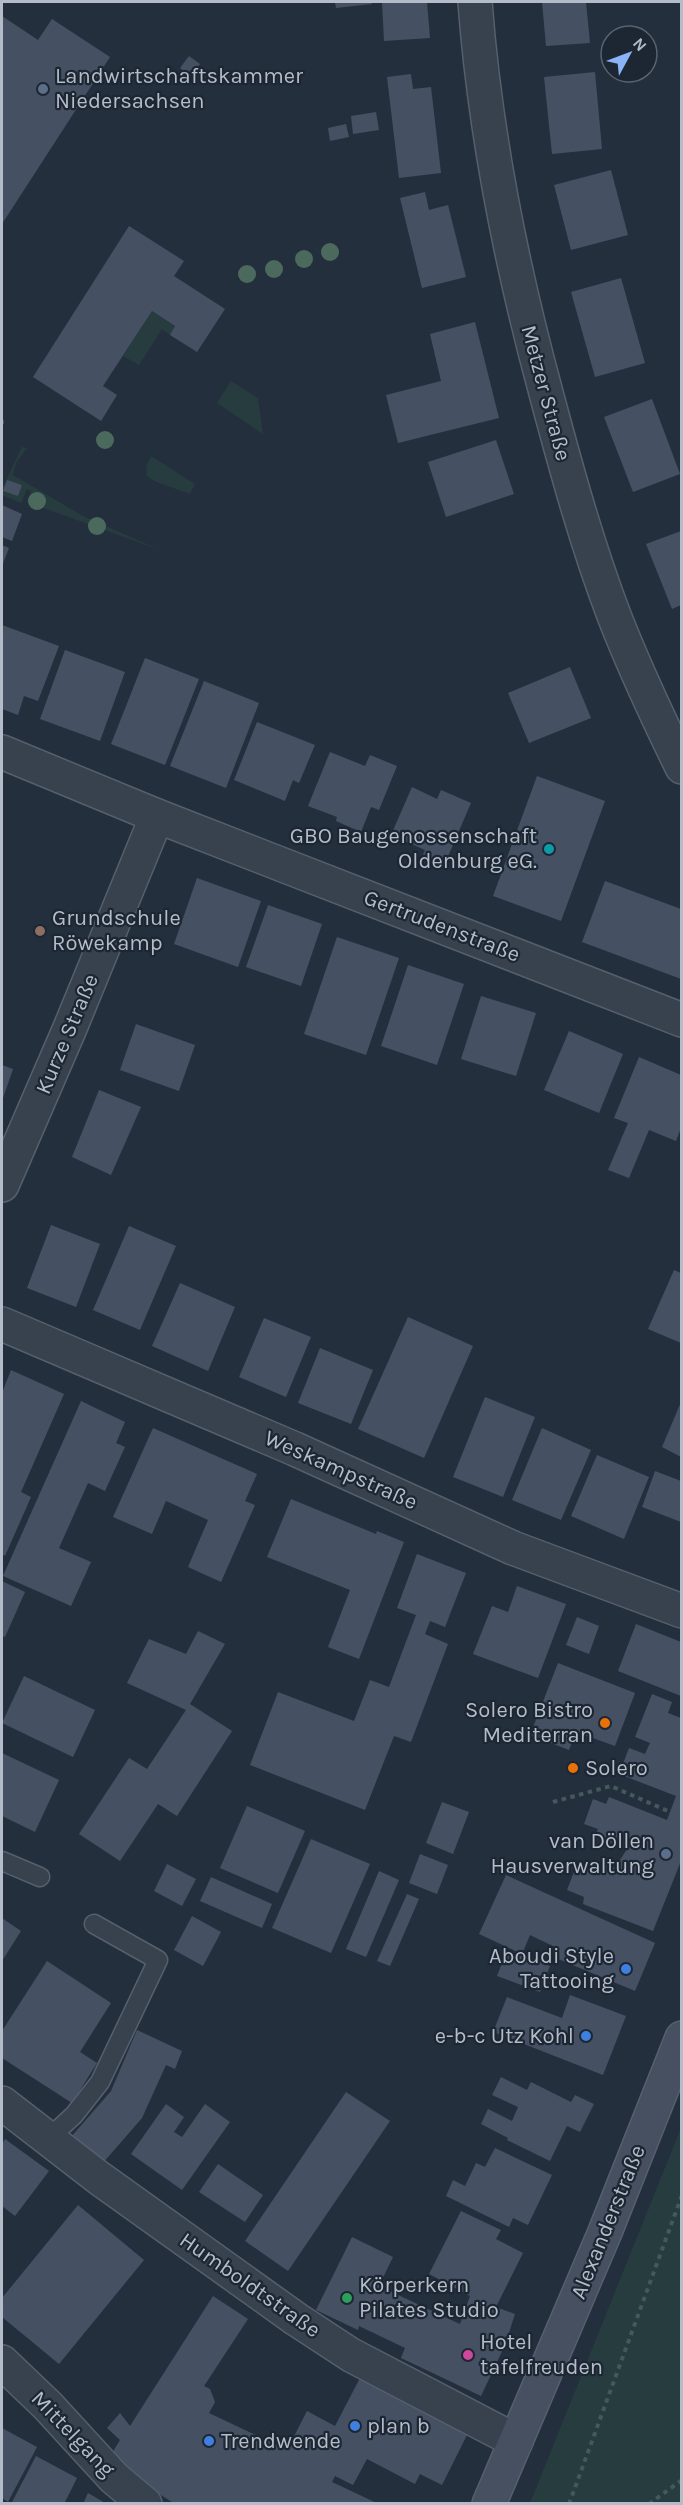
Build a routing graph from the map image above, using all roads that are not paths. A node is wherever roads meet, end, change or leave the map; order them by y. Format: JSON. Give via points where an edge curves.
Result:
{"nodes":[{"id":1,"x":474,"y":2,"type":"edge"},
{"id":2,"x":2,"y":752,"type":"edge"},
{"id":3,"x":681,"y":767,"type":"edge"},
{"id":4,"x":158,"y":816,"type":"junction"},
{"id":5,"x":681,"y":1020,"type":"edge"},
{"id":6,"x":2,"y":1185,"type":"edge"},
{"id":7,"x":2,"y":1324,"type":"edge"},
{"id":8,"x":681,"y":1611,"type":"edge"},
{"id":9,"x":2,"y":1860,"type":"edge"},
{"id":10,"x":40,"y":1877,"type":"dead end"},
{"id":11,"x":94,"y":1924,"type":"dead end"},
{"id":12,"x":681,"y":2038,"type":"edge"},
{"id":13,"x":2,"y":2103,"type":"edge"},
{"id":14,"x":48,"y":2139,"type":"junction"},
{"id":15,"x":2,"y":2362,"type":"edge"},
{"id":16,"x":516,"y":2442,"type":"junction"},
{"id":17,"x":145,"y":2504,"type":"edge"},
{"id":18,"x":489,"y":2504,"type":"edge"}],
"edges":[{"from":1,"to":3,"type":"street","name":"Metzer Straße","via":[[480,73],[499,196],[561,450],[614,617]]},
{"from":2,"to":4,"type":"street","name":"Gertrudenstraße"},
{"from":4,"to":5,"type":"street","name":"Gertrudenstraße"},
{"from":4,"to":6,"type":"street","name":"Kurze Straße"},
{"from":7,"to":8,"type":"street","name":"Weskampstraße","via":[[295,1449],[513,1548]]},
{"from":9,"to":10,"type":"lane"},
{"from":11,"to":14,"type":"lane","via":[[158,1960],[100,2082],[74,2115]]},
{"from":12,"to":16,"type":"street","name":"Alexanderstraße"},
{"from":13,"to":14,"type":"street","name":"Humboldtstraße"},
{"from":14,"to":16,"type":"street","name":"Humboldtstraße","via":[[351,2355]]},
{"from":15,"to":17,"type":"street","name":"Mittelgang","via":[[114,2478]]},
{"from":16,"to":18,"type":"street","name":"Alexanderstraße"}]}
